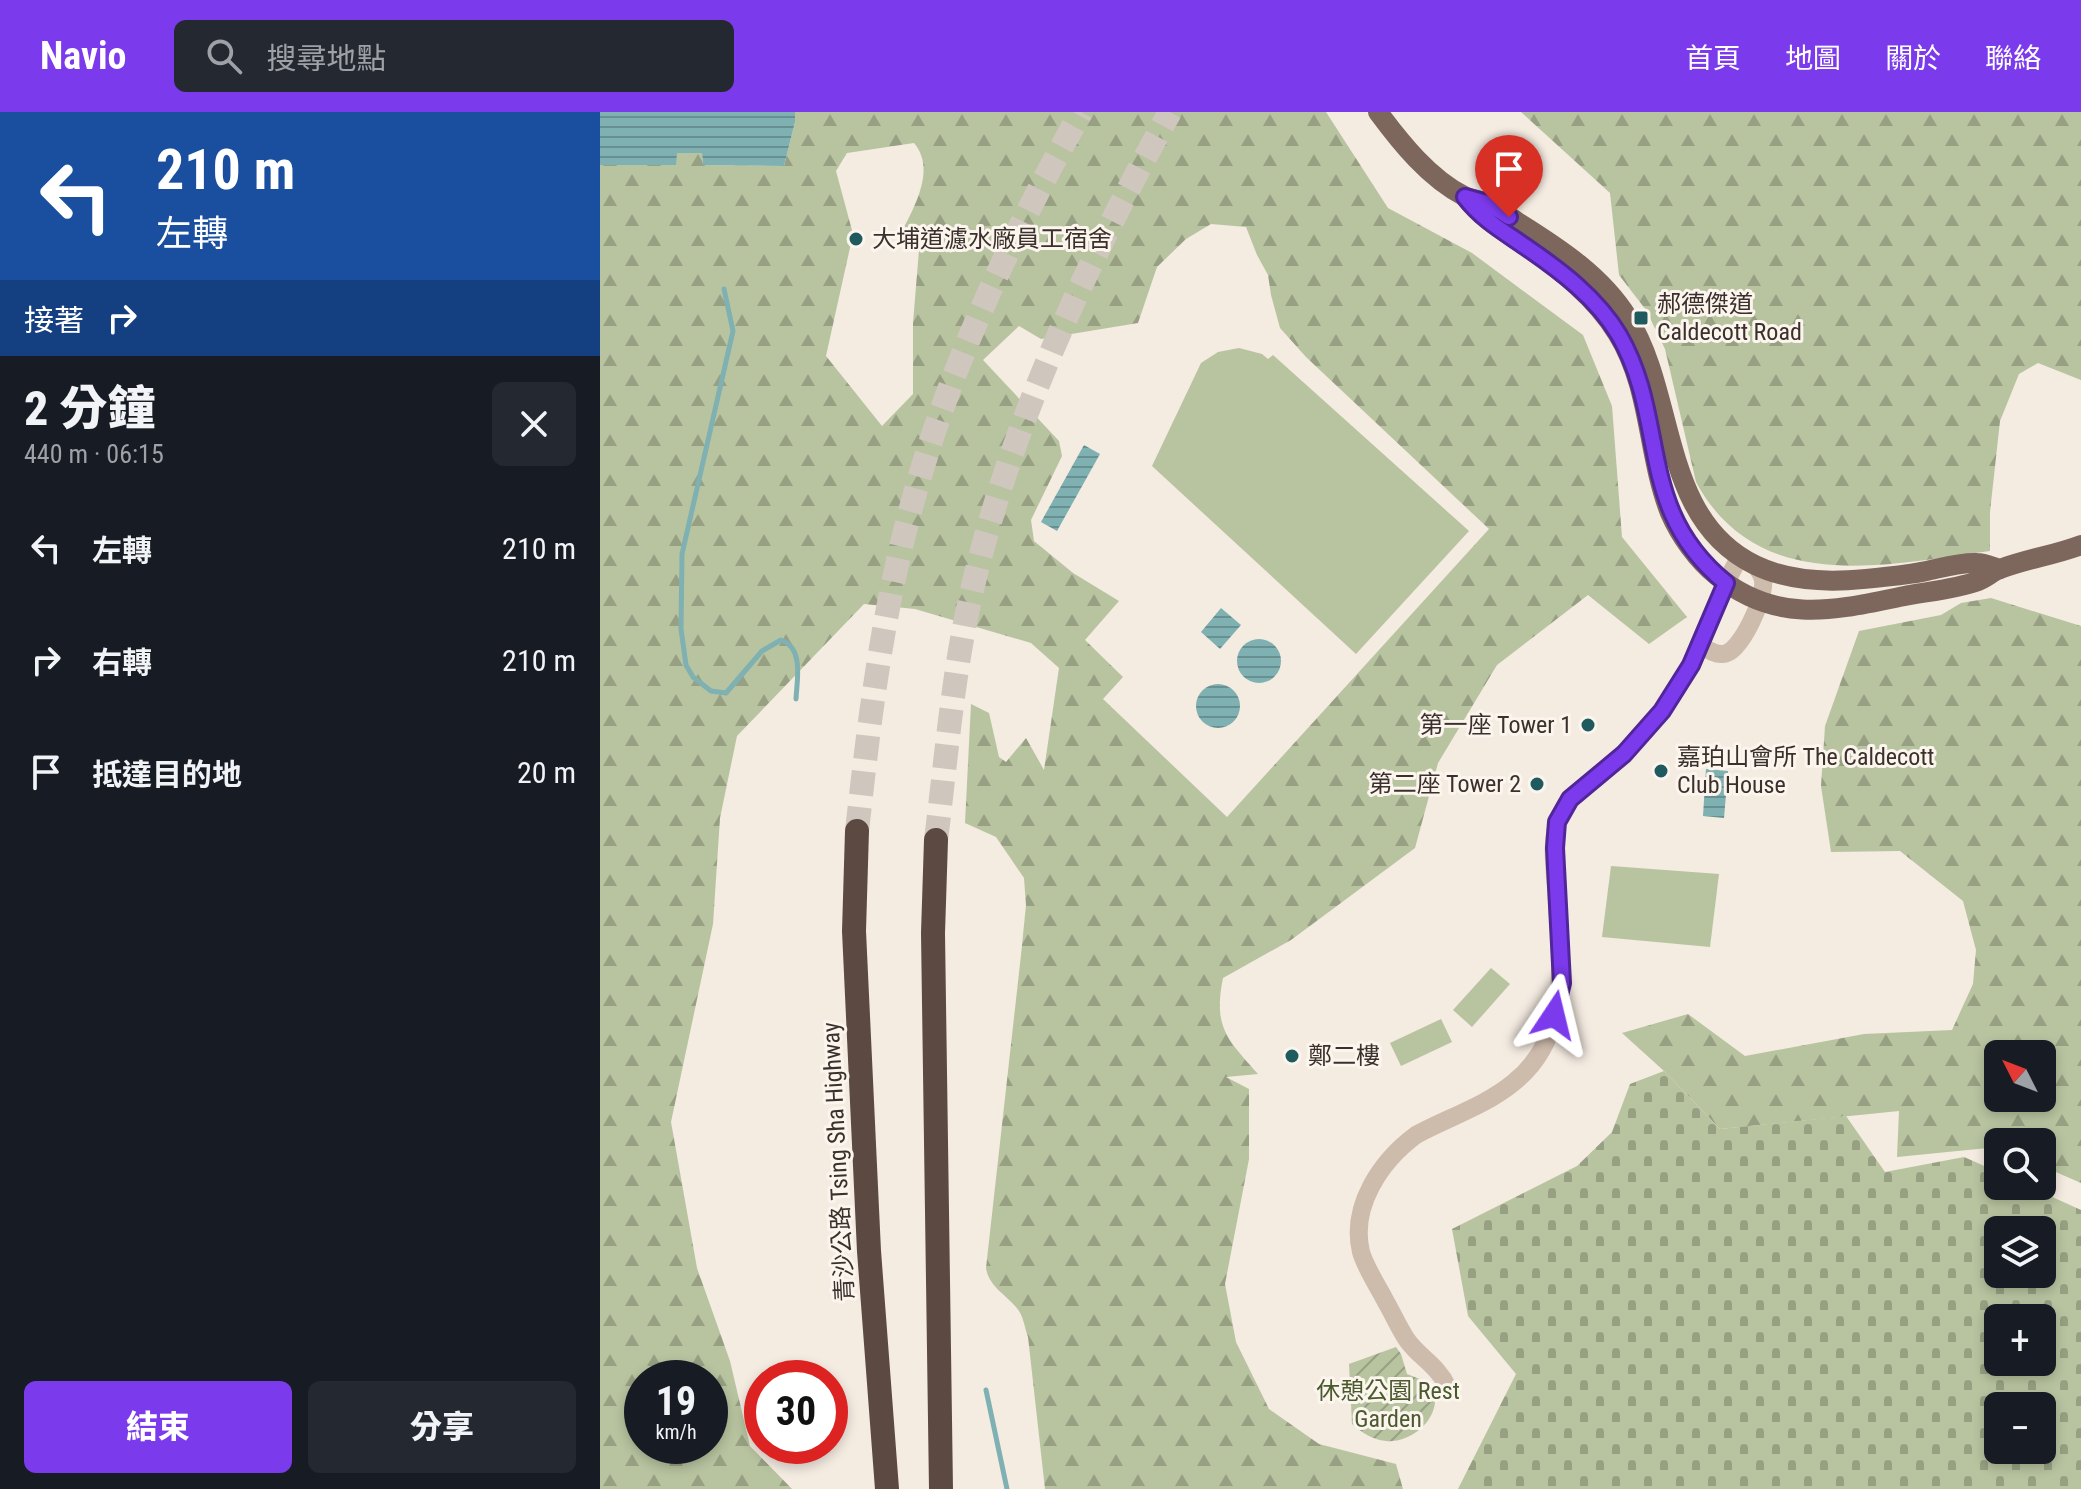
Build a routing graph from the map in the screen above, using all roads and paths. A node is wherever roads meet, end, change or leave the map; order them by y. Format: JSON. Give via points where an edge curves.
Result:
{"nodes":[{"id":1,"x":1378,"y":112,"type":"edge"},
{"id":2,"x":1465,"y":197,"type":"junction"},
{"id":3,"x":2081,"y":545,"type":"edge"},
{"id":4,"x":1747,"y":560,"type":"junction"},
{"id":5,"x":2000,"y":569,"type":"junction"},
{"id":6,"x":1726,"y":583,"type":"junction"},
{"id":7,"x":1758,"y":602,"type":"junction"},
{"id":8,"x":1700,"y":645,"type":"junction"},
{"id":9,"x":857,"y":831,"type":"tunnel mouth"},
{"id":10,"x":936,"y":840,"type":"tunnel mouth"},
{"id":11,"x":1447,"y":1386,"type":"dead end"},
{"id":12,"x":887,"y":1489,"type":"edge"},
{"id":13,"x":941,"y":1489,"type":"edge"}],
"edges":[{"from":1,"to":2,"type":"main road","via":[[1412,155]]},
{"from":2,"to":4,"type":"main road","via":[[1487,203],[1531,230],[1592,275],[1618,303],[1640,339],[1690,497],[1709,527]]},
{"from":2,"to":6,"type":"main road","via":[[1480,215],[1568,278],[1618,333],[1636,377],[1671,516],[1697,556]]},
{"from":3,"to":5,"type":"main road"},
{"from":4,"to":5,"type":"main road","via":[[1784,575],[1817,580],[1885,577],[1977,563]]},
{"from":4,"to":6,"type":"street"},
{"from":4,"to":7,"type":"street","via":[[1763,579]]},
{"from":5,"to":7,"type":"main road","via":[[1978,581],[1847,607],[1801,611]]},
{"from":6,"to":7,"type":"main road"},
{"from":6,"to":8,"type":"street"},
{"from":7,"to":8,"type":"street","via":[[1735,650],[1717,654]]},
{"from":8,"to":11,"type":"street","via":[[1662,711],[1624,754],[1570,799],[1557,822],[1562,983],[1535,1061],[1512,1084],[1403,1144],[1382,1167],[1368,1194],[1362,1253],[1406,1339],[1441,1373]]},
{"from":9,"to":12,"type":"highway","name":"青沙公路 Tsing Sha Highway","via":[[854,931]]},
{"from":10,"to":13,"type":"highway"}]}
